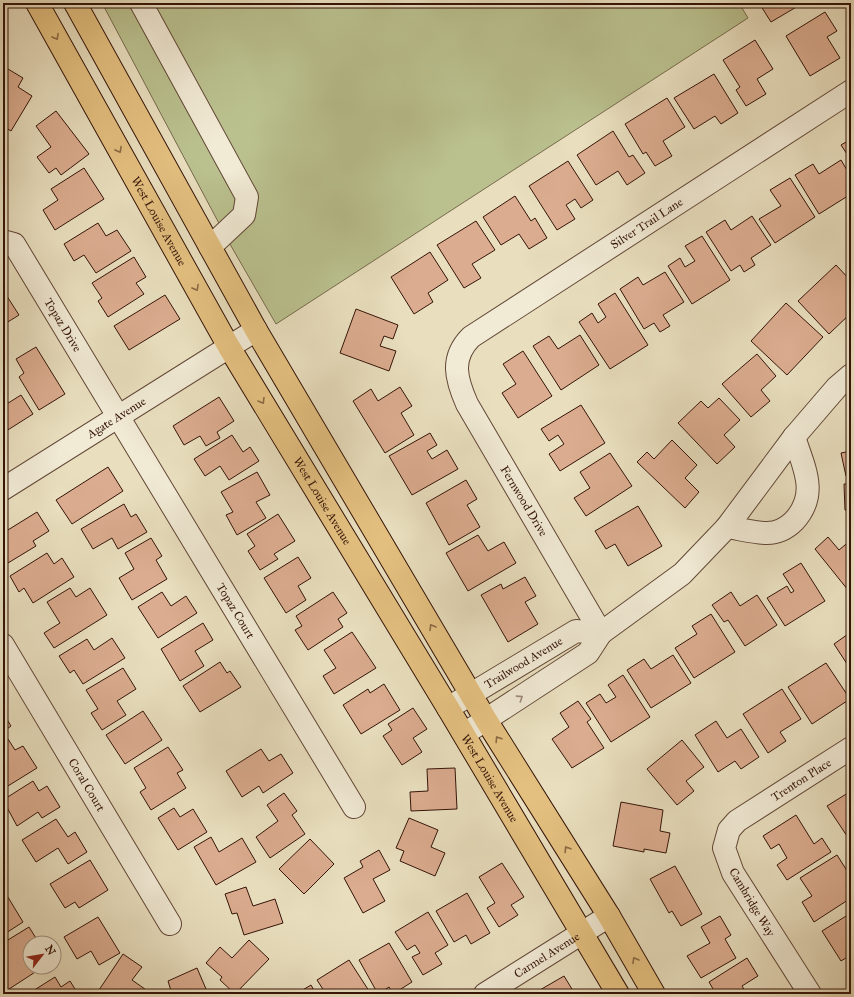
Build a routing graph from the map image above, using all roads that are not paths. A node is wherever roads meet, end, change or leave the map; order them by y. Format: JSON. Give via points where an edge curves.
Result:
{"nodes":[{"id":1,"x":37,"y":3,"type":"edge"},
{"id":2,"x":75,"y":3,"type":"edge"},
{"id":3,"x":141,"y":3,"type":"edge"},
{"id":4,"x":851,"y":91,"type":"edge"},
{"id":5,"x":3,"y":241,"type":"edge"},
{"id":6,"x":210,"y":247,"type":"junction"},
{"id":7,"x":256,"y":330,"type":"junction"},
{"id":8,"x":229,"y":347,"type":"junction"},
{"id":9,"x":456,"y":366,"type":"joint"},
{"id":10,"x":851,"y":375,"type":"edge"},
{"id":11,"x":118,"y":415,"type":"junction"},
{"id":12,"x":794,"y":437,"type":"junction"},
{"id":13,"x":3,"y":489,"type":"edge"},
{"id":14,"x":727,"y":527,"type":"junction"},
{"id":15,"x":601,"y":632,"type":"junction"},
{"id":16,"x":3,"y":645,"type":"edge"},
{"id":17,"x":472,"y":694,"type":"junction"},
{"id":18,"x":448,"y":708,"type":"junction"},
{"id":19,"x":486,"y":720,"type":"junction"},
{"id":20,"x":464,"y":734,"type":"junction"},
{"id":21,"x":851,"y":748,"type":"edge"},
{"id":22,"x":354,"y":806,"type":"dead end"},
{"id":23,"x":751,"y":812,"type":"joint"},
{"id":24,"x":609,"y":916,"type":"junction"},
{"id":25,"x":170,"y":924,"type":"dead end"},
{"id":26,"x":582,"y":932,"type":"junction"},
{"id":27,"x":485,"y":994,"type":"edge"},
{"id":28,"x":618,"y":994,"type":"edge"},
{"id":29,"x":654,"y":994,"type":"edge"},
{"id":30,"x":810,"y":994,"type":"edge"}],
"edges":[{"from":1,"to":8,"type":"main road","name":"West Louise Avenue","one_way":true},
{"from":2,"to":6,"type":"main road"},
{"from":3,"to":6,"type":"street","via":[[247,197],[244,215]]},
{"from":4,"to":9,"type":"street","name":"Silver Trail Lane","via":[[471,337],[461,347]]},
{"from":5,"to":11,"type":"street","name":"Topaz Drive","via":[[14,244]]},
{"from":6,"to":7,"type":"main road"},
{"from":7,"to":8,"type":"street","name":"Agate Avenue"},
{"from":17,"to":7,"type":"main road","one_way":true},
{"from":8,"to":11,"type":"street","name":"Agate Avenue"},
{"from":8,"to":18,"type":"main road","name":"West Louise Avenue","one_way":true},
{"from":9,"to":15,"type":"street","name":"Fernwood Drive","via":[[467,404]]},
{"from":10,"to":12,"type":"street"},
{"from":11,"to":13,"type":"street","name":"Agate Avenue"},
{"from":11,"to":22,"type":"street","name":"Topaz Court"},
{"from":12,"to":14,"type":"street"},
{"from":12,"to":14,"type":"street","via":[[806,475],[808,496],[803,511],[789,527],[777,532]]},
{"from":14,"to":15,"type":"street","via":[[682,574]]},
{"from":15,"to":17,"type":"street","name":"Trailwood Avenue","via":[[576,631]]},
{"from":19,"to":15,"type":"street","one_way":true,"via":[[588,653]]},
{"from":16,"to":25,"type":"street","name":"Coral Court"},
{"from":17,"to":18,"type":"street","name":"Trailwood Avenue"},
{"from":17,"to":19,"type":"main road"},
{"from":18,"to":20,"type":"main road","name":"West Louise Avenue"},
{"from":19,"to":20,"type":"street"},
{"from":24,"to":19,"type":"main road","one_way":true},
{"from":20,"to":26,"type":"main road","name":"West Louise Avenue"},
{"from":21,"to":23,"type":"street","name":"Trenton Place"},
{"from":23,"to":30,"type":"street","name":"Cambridge Way","via":[[729,830],[724,848],[733,873]]},
{"from":24,"to":26,"type":"street","name":"Carmel Avenue"},
{"from":29,"to":24,"type":"main road","one_way":true},
{"from":26,"to":27,"type":"street","name":"Carmel Avenue"},
{"from":26,"to":28,"type":"main road","name":"West Louise Avenue"}]}
